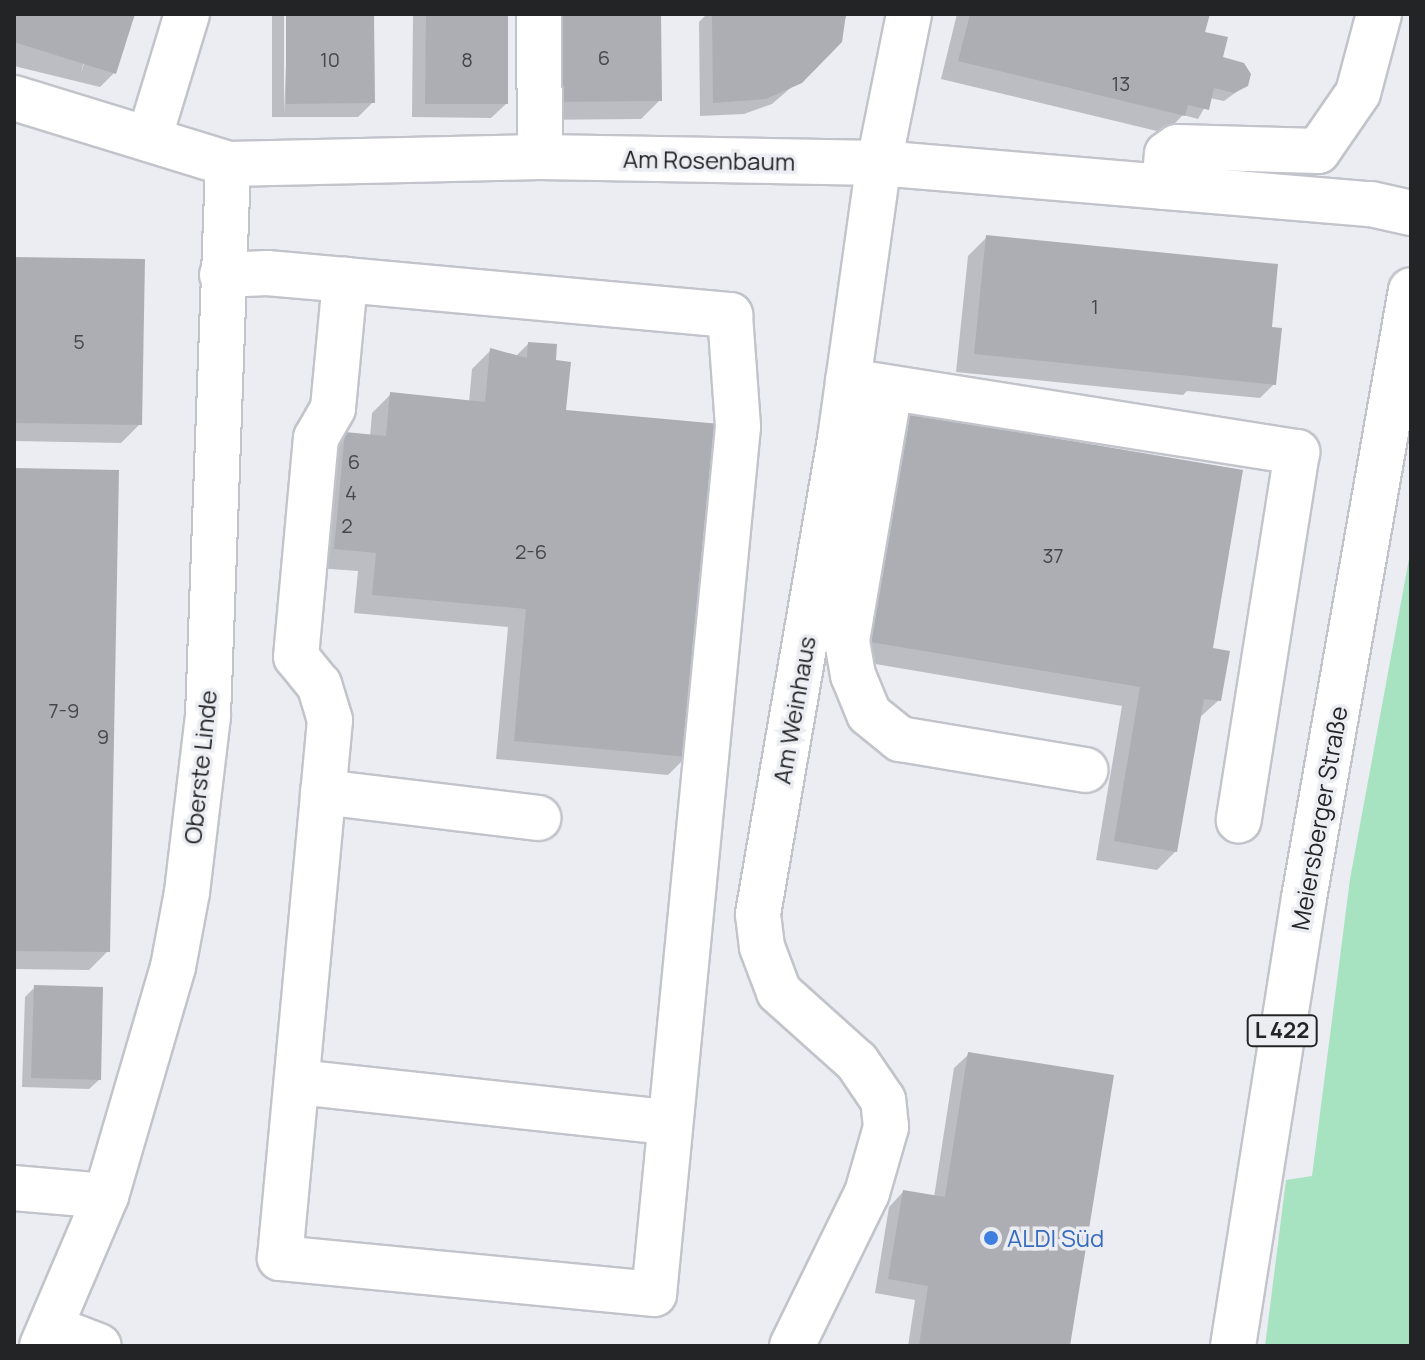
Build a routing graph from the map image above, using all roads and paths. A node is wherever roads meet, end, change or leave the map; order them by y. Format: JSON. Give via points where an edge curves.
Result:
{"nodes":[{"id":1,"x":187,"y":14,"type":"edge"},
{"id":2,"x":539,"y":14,"type":"edge"},
{"id":3,"x":909,"y":14,"type":"edge"},
{"id":4,"x":1379,"y":14,"type":"edge"},
{"id":5,"x":14,"y":98,"type":"edge"},
{"id":6,"x":149,"y":139,"type":"junction"},
{"id":7,"x":540,"y":157,"type":"junction"},
{"id":8,"x":879,"y":163,"type":"junction"},
{"id":9,"x":228,"y":164,"type":"junction"},
{"id":10,"x":1164,"y":187,"type":"junction"},
{"id":11,"x":1411,"y":213,"type":"edge"},
{"id":12,"x":222,"y":275,"type":"junction"},
{"id":13,"x":345,"y":280,"type":"junction"},
{"id":14,"x":1411,"y":290,"type":"edge"},
{"id":15,"x":869,"y":385,"type":"junction"},
{"id":16,"x":1085,"y":770,"type":"dead end"},
{"id":17,"x":323,"y":792,"type":"junction"},
{"id":18,"x":538,"y":818,"type":"dead end"},
{"id":19,"x":1239,"y":820,"type":"dead end"},
{"id":20,"x":298,"y":1082,"type":"junction"},
{"id":21,"x":668,"y":1122,"type":"junction"},
{"id":22,"x":14,"y":1188,"type":"edge"},
{"id":23,"x":106,"y":1196,"type":"junction"},
{"id":24,"x":47,"y":1337,"type":"edge"},
{"id":25,"x":99,"y":1346,"type":"edge"},
{"id":26,"x":792,"y":1346,"type":"edge"},
{"id":27,"x":1233,"y":1346,"type":"edge"}],
"edges":[{"from":1,"to":6,"type":"street"},
{"from":2,"to":7,"type":"street"},
{"from":3,"to":8,"type":"street","name":"Am Weinhaus"},
{"from":4,"to":10,"type":"street","via":[[1358,93],[1318,151],[1177,147],[1167,154]]},
{"from":5,"to":6,"type":"street","name":"Am Rosenbaum"},
{"from":6,"to":9,"type":"street","name":"Am Rosenbaum"},
{"from":7,"to":8,"type":"street","name":"Am Rosenbaum"},
{"from":7,"to":9,"type":"street","name":"Am Rosenbaum"},
{"from":8,"to":10,"type":"street","name":"Am Rosenbaum"},
{"from":8,"to":15,"type":"street","name":"Am Weinhaus"},
{"from":9,"to":12,"type":"street","name":"Oberste Linde"},
{"from":10,"to":11,"type":"street","name":"Am Rosenbaum","via":[[1371,204]]},
{"from":12,"to":13,"type":"street"},
{"from":12,"to":23,"type":"street","name":"Oberste Linde","via":[[208,716],[187,892],[173,967]]},
{"from":13,"to":17,"type":"street","via":[[333,408],[316,438],[296,657],[319,685],[330,720]]},
{"from":13,"to":21,"type":"street","via":[[730,315],[738,427],[709,763]]},
{"from":14,"to":27,"type":"street","name":"Meiersberger Straße","number":"L 422","via":[[1301,913]]},
{"from":15,"to":16,"type":"street","via":[[847,641],[853,675],[869,714],[900,739]]},
{"from":15,"to":19,"type":"street","via":[[1297,452]]},
{"from":15,"to":26,"type":"street","name":"Am Weinhaus","via":[[758,914],[762,947],[779,992],[857,1062],[883,1100],[886,1127],[867,1193]]},
{"from":17,"to":18,"type":"street"},
{"from":17,"to":20,"type":"street"},
{"from":20,"to":21,"type":"street"},
{"from":20,"to":21,"type":"street","via":[[280,1258],[654,1294]]},
{"from":22,"to":23,"type":"street"},
{"from":23,"to":24,"type":"street","name":"Oberste Linde"},
{"from":24,"to":25,"type":"street"}]}
